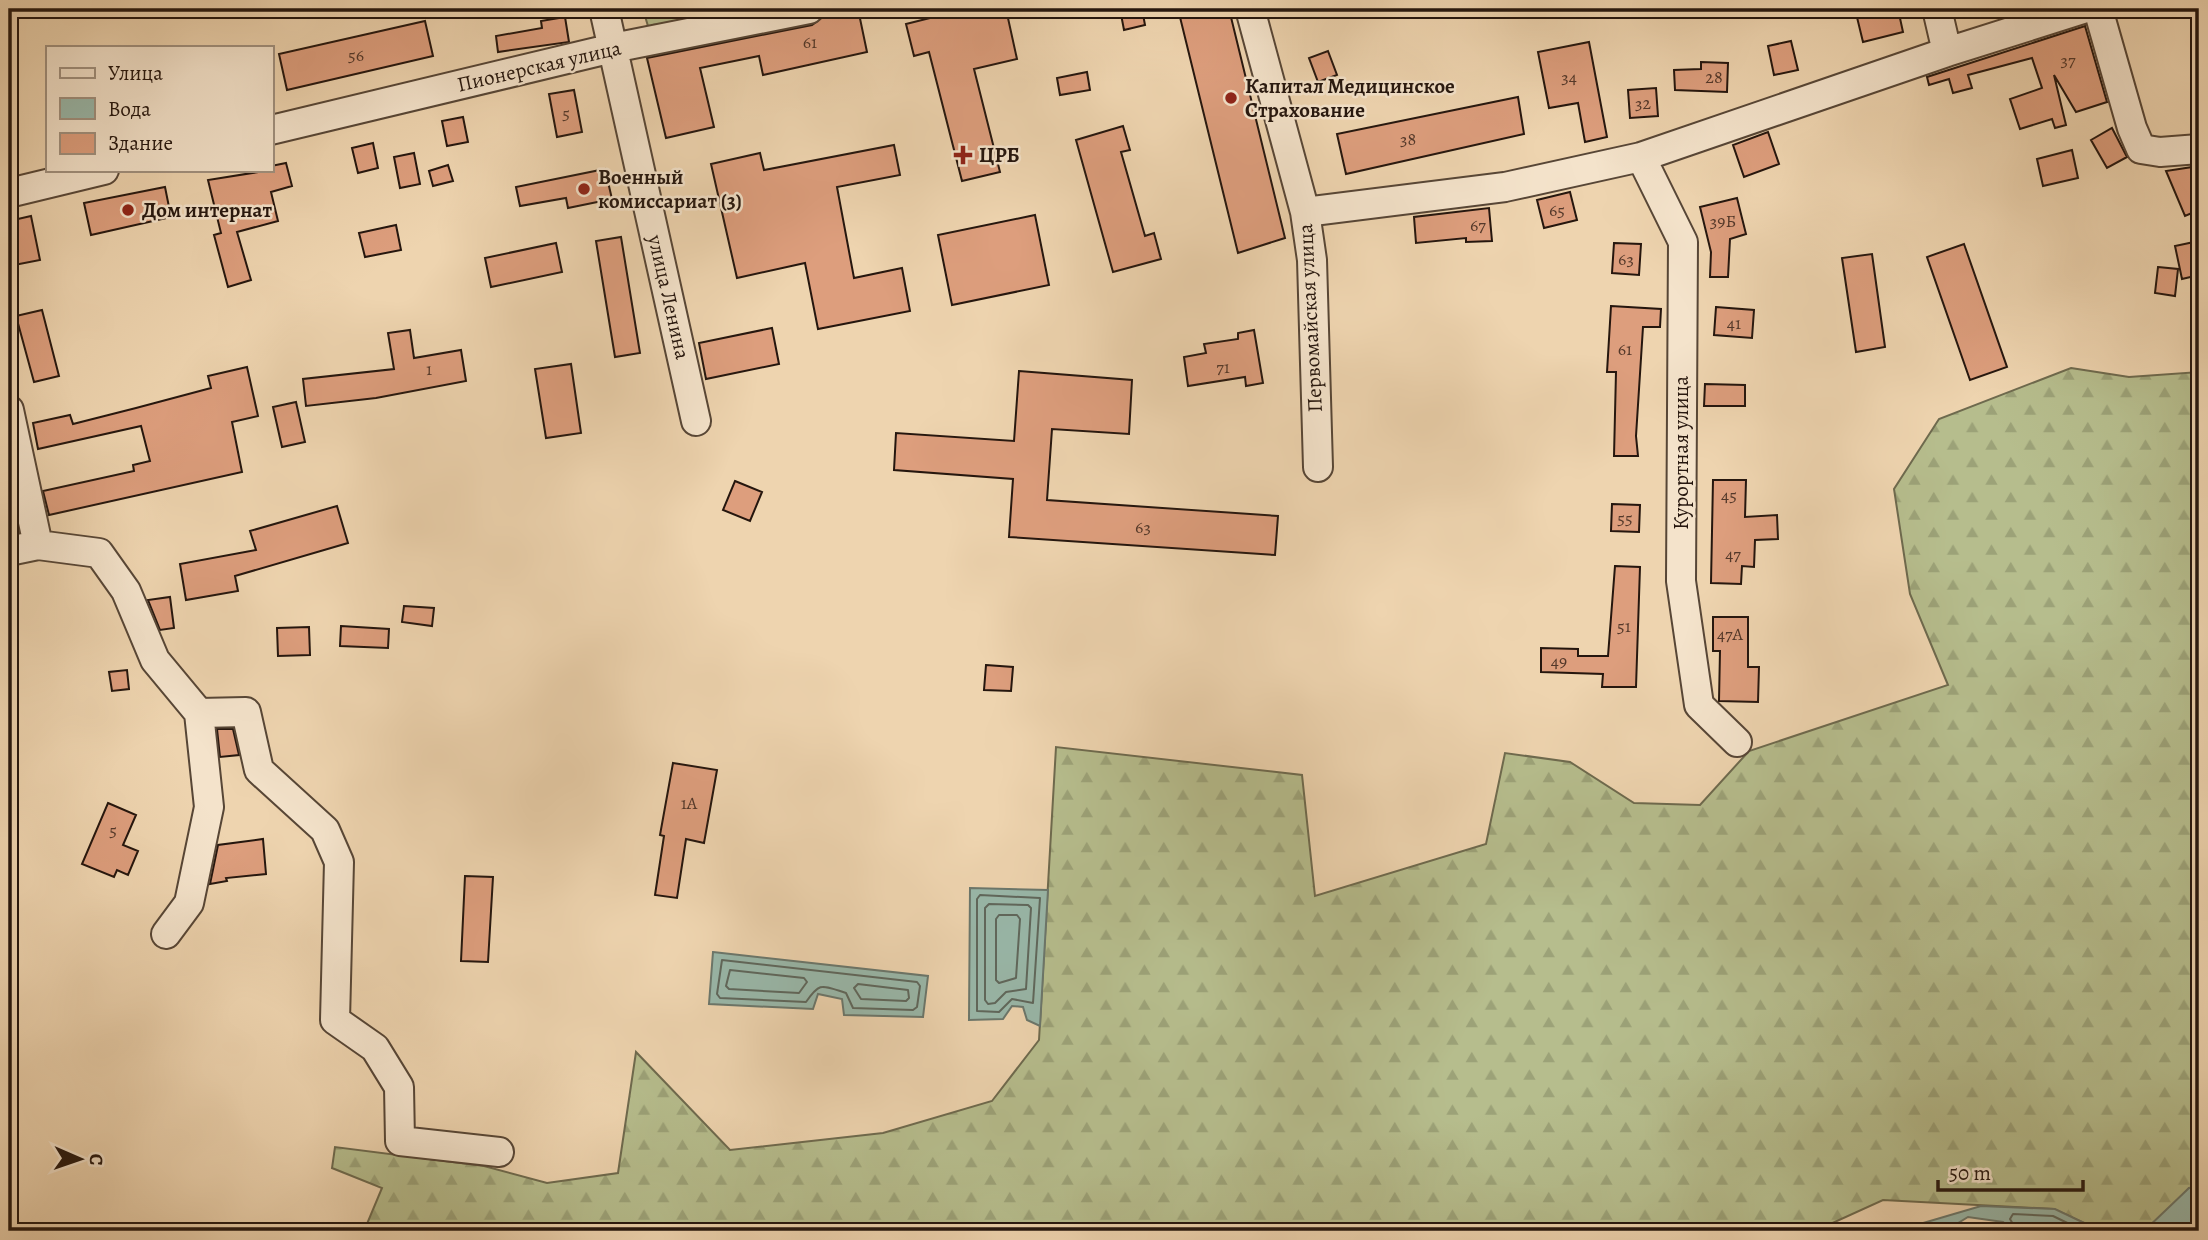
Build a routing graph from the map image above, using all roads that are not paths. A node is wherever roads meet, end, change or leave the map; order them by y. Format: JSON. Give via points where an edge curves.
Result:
{"nodes":[{"id":1,"x":604,"y":9,"type":"edge"},
{"id":2,"x":809,"y":9,"type":"edge"},
{"id":3,"x":1250,"y":9,"type":"edge"},
{"id":4,"x":1937,"y":9,"type":"edge"},
{"id":5,"x":2083,"y":9,"type":"edge"},
{"id":6,"x":2098,"y":9,"type":"edge"},
{"id":7,"x":613,"y":48,"type":"junction"},
{"id":8,"x":1947,"y":51,"type":"junction"},
{"id":9,"x":273,"y":130,"type":"edge"},
{"id":10,"x":2199,"y":149,"type":"edge"},
{"id":11,"x":1641,"y":157,"type":"junction"},
{"id":12,"x":96,"y":172,"type":"edge"},
{"id":13,"x":9,"y":193,"type":"edge"},
{"id":14,"x":1305,"y":212,"type":"junction"},
{"id":15,"x":9,"y":410,"type":"edge"},
{"id":16,"x":696,"y":421,"type":"dead end"},
{"id":17,"x":1318,"y":467,"type":"dead end"},
{"id":18,"x":38,"y":545,"type":"junction"},
{"id":19,"x":9,"y":551,"type":"edge"},
{"id":20,"x":199,"y":713,"type":"junction"},
{"id":21,"x":1737,"y":742,"type":"dead end"},
{"id":22,"x":166,"y":934,"type":"dead end"},
{"id":23,"x":499,"y":1152,"type":"dead end"}],
"edges":[{"from":1,"to":7,"type":"street","name":"улица Ленина"},
{"from":2,"to":7,"type":"street","name":"Пионерская улица"},
{"from":3,"to":14,"type":"street","name":"Первомайская улица"},
{"from":4,"to":8,"type":"street"},
{"from":5,"to":8,"type":"street"},
{"from":6,"to":10,"type":"street","via":[[2141,149]]},
{"from":7,"to":9,"type":"street","name":"Пионерская улица"},
{"from":7,"to":16,"type":"street","name":"улица Ленина"},
{"from":8,"to":11,"type":"street"},
{"from":11,"to":14,"type":"street","via":[[1505,187]]},
{"from":11,"to":21,"type":"street","name":"Курортная улица","via":[[1683,242],[1681,581],[1699,705]]},
{"from":12,"to":13,"type":"street"},
{"from":14,"to":17,"type":"street","name":"Первомайская улица","via":[[1311,260]]},
{"from":15,"to":18,"type":"street"},
{"from":18,"to":19,"type":"street"},
{"from":18,"to":20,"type":"street","via":[[99,553],[126,591],[155,660]]},
{"from":20,"to":22,"type":"street","via":[[209,807],[190,902]]},
{"from":20,"to":23,"type":"street","via":[[246,712],[259,770],[325,831],[339,862],[335,1020],[375,1048],[399,1087],[400,1141]]}]}
